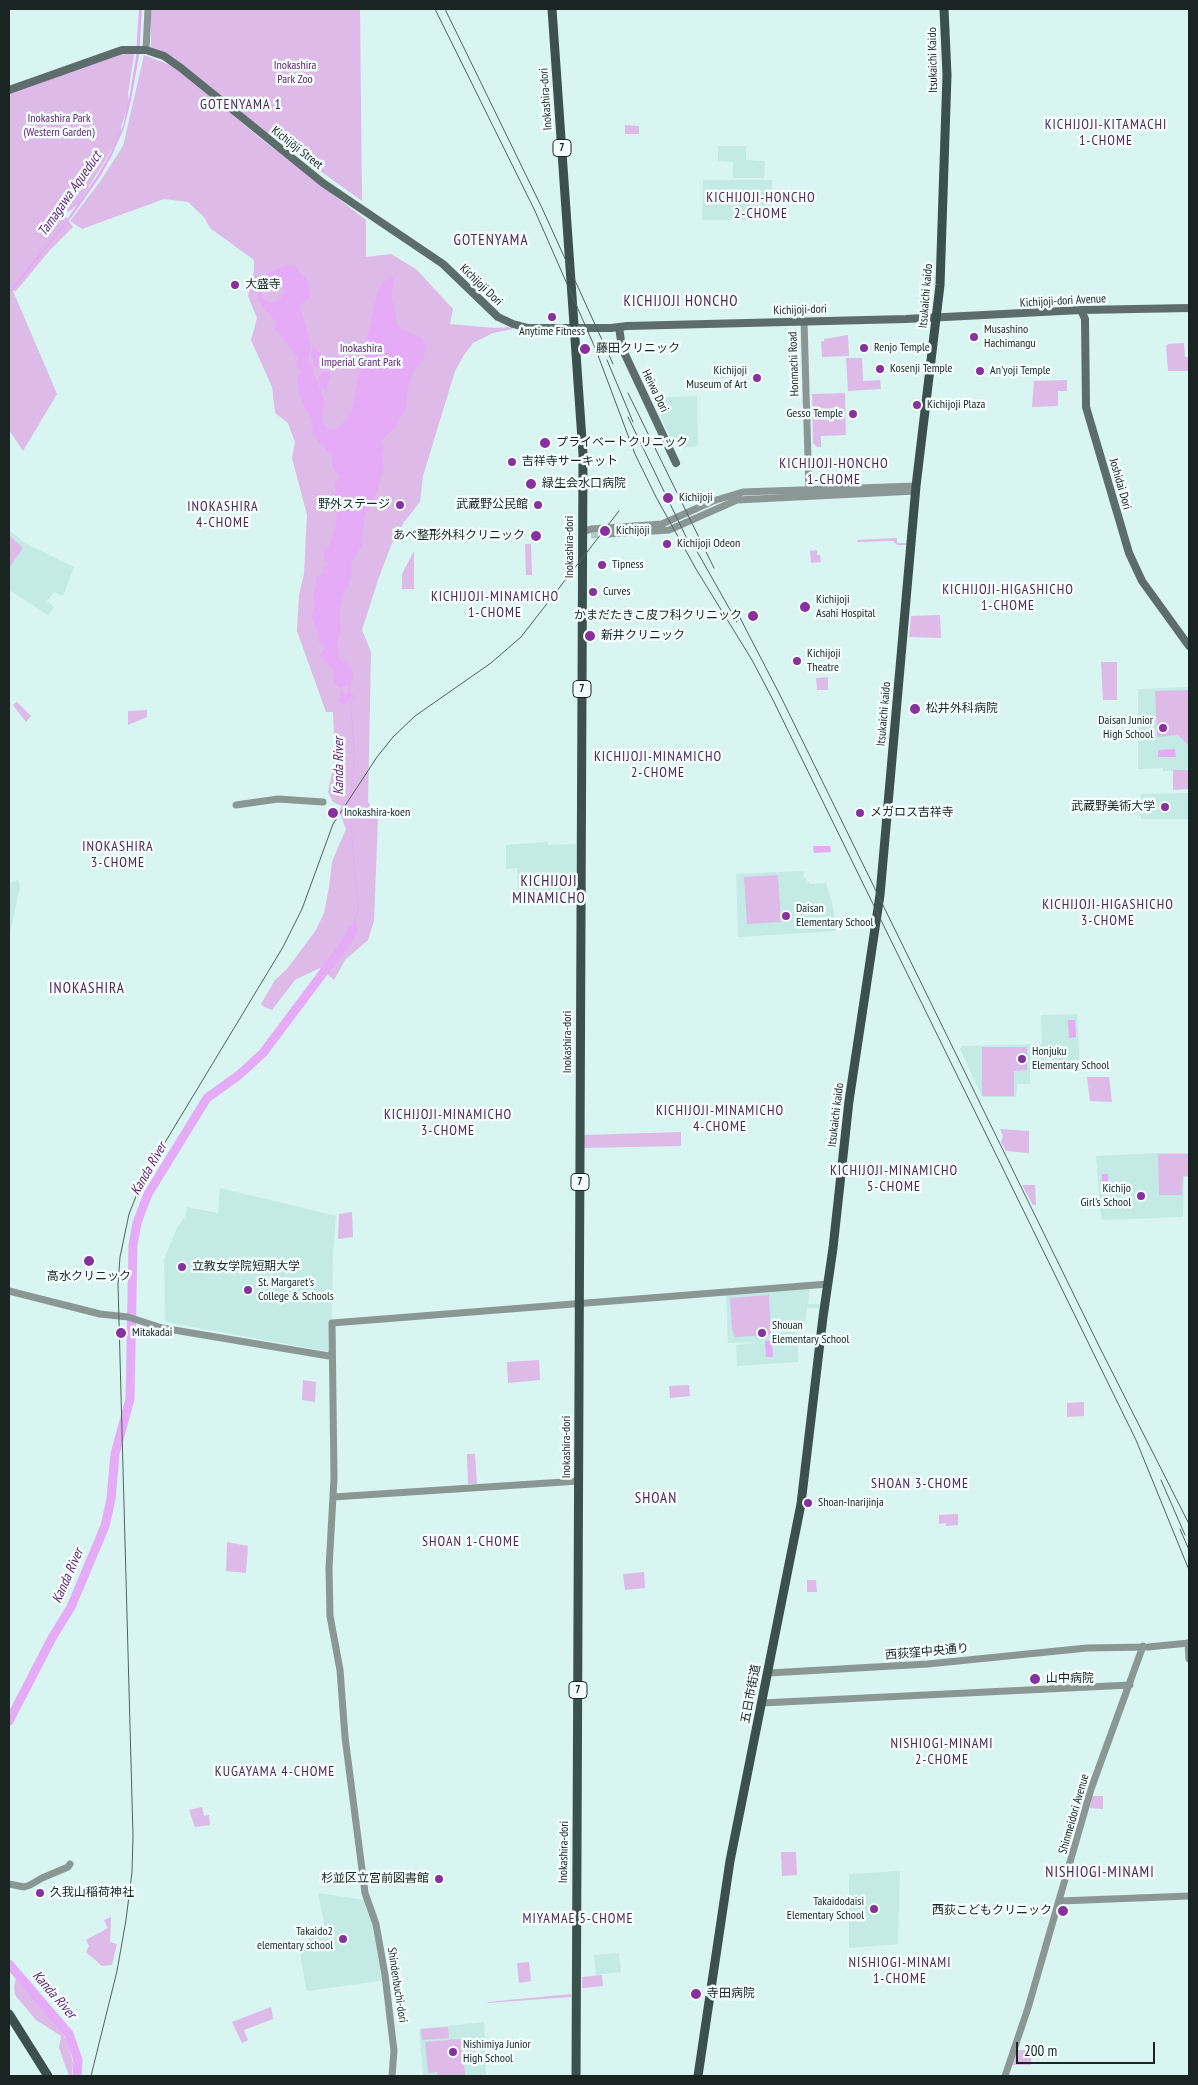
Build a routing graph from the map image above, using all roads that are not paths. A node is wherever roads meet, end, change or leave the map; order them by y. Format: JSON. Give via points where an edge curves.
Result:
{"nodes":[{"id":1,"x":148,"y":9,"type":"edge"},
{"id":2,"x":552,"y":9,"type":"edge"},
{"id":3,"x":944,"y":9,"type":"edge"},
{"id":4,"x":140,"y":50,"type":"junction"},
{"id":5,"x":9,"y":90,"type":"edge"},
{"id":6,"x":1189,"y":308,"type":"edge"},
{"id":7,"x":1082,"y":310,"type":"junction"},
{"id":8,"x":937,"y":318,"type":"junction"},
{"id":9,"x":804,"y":321,"type":"junction"},
{"id":10,"x":575,"y":327,"type":"junction"},
{"id":11,"x":618,"y":327,"type":"junction"},
{"id":12,"x":676,"y":463,"type":"dead end"},
{"id":13,"x":916,"y":489,"type":"junction"},
{"id":14,"x":809,"y":493,"type":"junction"},
{"id":15,"x":587,"y":534,"type":"junction"},
{"id":16,"x":608,"y":534,"type":"tunnel mouth"},
{"id":17,"x":1189,"y":646,"type":"edge"},
{"id":18,"x":323,"y":802,"type":"dead end"},
{"id":19,"x":236,"y":805,"type":"dead end"},
{"id":20,"x":828,"y":1284,"type":"junction"},
{"id":21,"x":9,"y":1291,"type":"edge"},
{"id":22,"x":579,"y":1303,"type":"junction"},
{"id":23,"x":332,"y":1353,"type":"junction"},
{"id":24,"x":579,"y":1481,"type":"junction"},
{"id":25,"x":333,"y":1496,"type":"junction"},
{"id":26,"x":1189,"y":1643,"type":"edge"},
{"id":27,"x":1142,"y":1646,"type":"junction"},
{"id":28,"x":1189,"y":1659,"type":"edge"},
{"id":29,"x":769,"y":1673,"type":"junction"},
{"id":30,"x":1130,"y":1685,"type":"junction"},
{"id":31,"x":762,"y":1703,"type":"junction"},
{"id":32,"x":70,"y":1864,"type":"dead end"},
{"id":33,"x":9,"y":1884,"type":"edge"},
{"id":34,"x":1189,"y":1896,"type":"edge"},
{"id":35,"x":1060,"y":1901,"type":"junction"},
{"id":36,"x":9,"y":2014,"type":"edge"},
{"id":37,"x":48,"y":2076,"type":"edge"},
{"id":38,"x":392,"y":2076,"type":"edge"},
{"id":39,"x":576,"y":2076,"type":"edge"},
{"id":40,"x":698,"y":2076,"type":"edge"},
{"id":41,"x":1005,"y":2076,"type":"edge"}],
"edges":[{"from":1,"to":4,"type":"street"},
{"from":2,"to":10,"type":"main road","name":"Inokashira-dori","number":"7"},
{"from":3,"to":8,"type":"main road","name":"Itsukaichi kaido","via":[[946,93],[942,256]]},
{"from":4,"to":5,"type":"main road","via":[[117,51]]},
{"from":4,"to":10,"type":"main road","name":"Kichijoji Dori","via":[[174,62],[323,183],[443,264],[503,320],[528,328]]},
{"from":6,"to":7,"type":"main road","name":"Kichijoji-dori Avenue"},
{"from":7,"to":8,"type":"main road","name":"Kichijoji-dori Avenue"},
{"from":7,"to":17,"type":"main road","name":"Joshidai Dori","via":[[1085,319],[1086,407],[1129,553],[1142,580]]},
{"from":8,"to":9,"type":"main road","name":"Kichijoji-dori"},
{"from":8,"to":13,"type":"main road","name":"Itsukaichi kaido"},
{"from":9,"to":11,"type":"main road","name":"Kichijoji-dori"},
{"from":9,"to":14,"type":"street","name":"Honmachi Road"},
{"from":10,"to":11,"type":"main road","name":"Kichijoji Dori"},
{"from":10,"to":15,"type":"main road","name":"Inokashira-dori","number":"7"},
{"from":11,"to":12,"type":"main road","name":"Heiwa Dori","via":[[622,348]]},
{"from":13,"to":14,"type":"street"},
{"from":13,"to":20,"type":"main road","name":"Itsukaichi kaido","via":[[880,895],[849,1101]]},
{"from":14,"to":15,"type":"street","via":[[736,494],[662,524],[591,529]]},
{"from":14,"to":16,"type":"street","via":[[736,500],[669,530]]},
{"from":15,"to":22,"type":"main road","name":"Inokashira-dori","number":"7"},
{"from":18,"to":19,"type":"street","via":[[278,799]]},
{"from":20,"to":22,"type":"street"},
{"from":20,"to":29,"type":"main road","name":"Itsukaichi kaido","via":[[802,1497]]},
{"from":21,"to":23,"type":"street","via":[[100,1314],[128,1317],[162,1328],[330,1356]]},
{"from":22,"to":23,"type":"street","name":"Shindenbuchi-dori","via":[[332,1323]]},
{"from":22,"to":24,"type":"main road","name":"Inokashira-dori","number":"7"},
{"from":23,"to":25,"type":"street","name":"Shindenbuchi-dori"},
{"from":24,"to":25,"type":"street"},
{"from":24,"to":39,"type":"main road","name":"Inokashira-dori","number":"7"},
{"from":25,"to":38,"type":"street","name":"Shindenbuchi-dori","via":[[328,1589],[330,1616],[340,1670],[344,1736],[367,1898],[376,1924],[385,1975],[394,2051]]},
{"from":26,"to":27,"type":"street","name":"西荻窪中央通り"},
{"from":26,"to":28,"type":"street"},
{"from":27,"to":29,"type":"street","name":"西荻窪中央通り","via":[[1087,1648],[928,1664]]},
{"from":27,"to":30,"type":"street","name":"Shinmeidori Avenue"},
{"from":29,"to":31,"type":"main road","name":"五日市街道"},
{"from":30,"to":31,"type":"street"},
{"from":30,"to":35,"type":"street","name":"Shinmeidori Avenue","via":[[1092,1789]]},
{"from":31,"to":40,"type":"main road","name":"五日市街道","via":[[721,1916]]},
{"from":32,"to":33,"type":"street","via":[[24,1887]]},
{"from":34,"to":35,"type":"street"},
{"from":35,"to":41,"type":"street","name":"Shinmeidori Avenue"},
{"from":36,"to":37,"type":"main road"}]}
